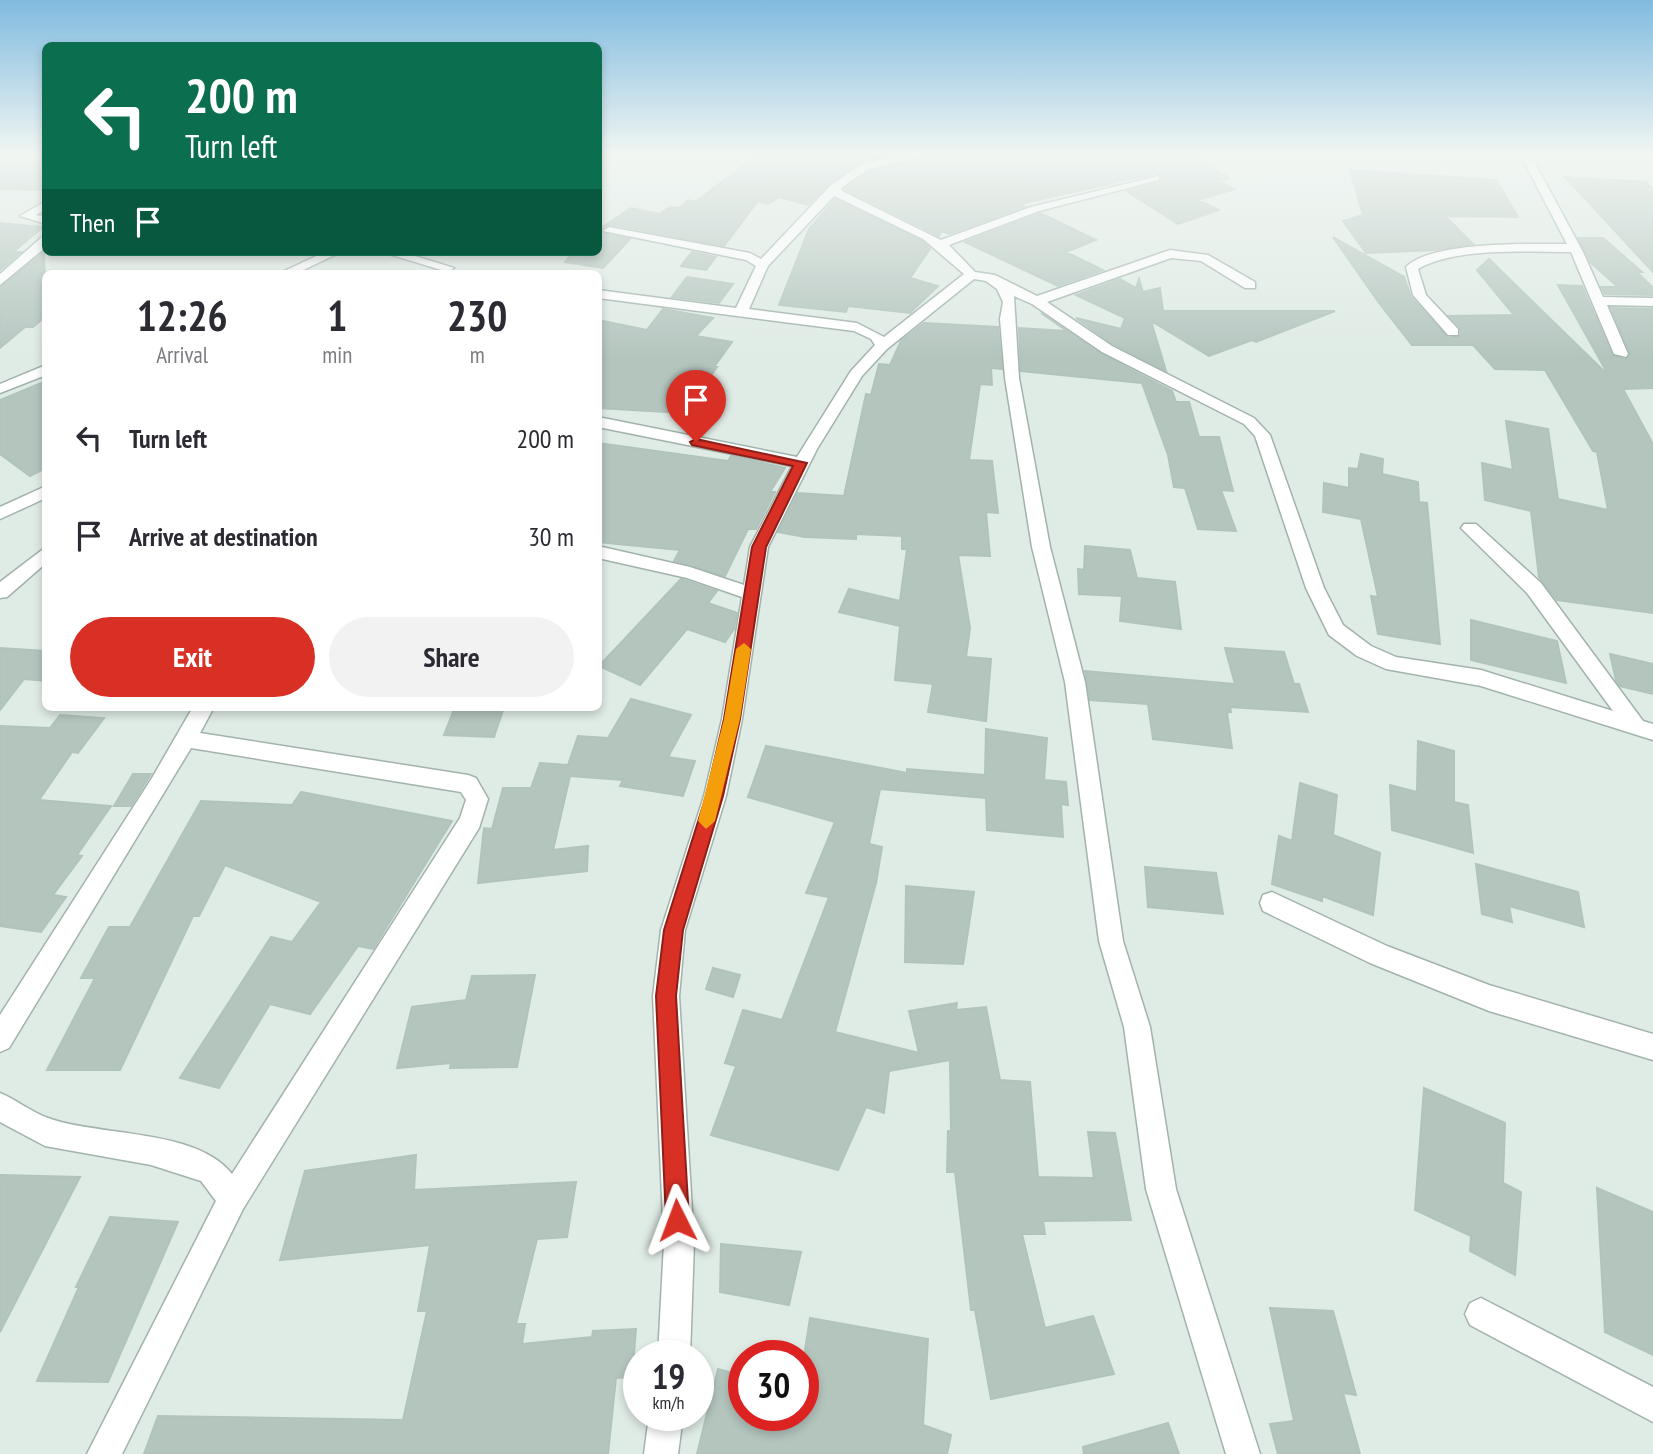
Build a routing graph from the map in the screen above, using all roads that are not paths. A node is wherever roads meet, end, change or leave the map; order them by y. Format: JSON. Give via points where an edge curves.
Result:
{"nodes":[{"id":1,"x":802,"y":222,"type":"edge"},
{"id":2,"x":896,"y":222,"type":"edge"},
{"id":3,"x":1000,"y":222,"type":"edge"},
{"id":4,"x":1560,"y":222,"type":"edge"},
{"id":5,"x":609,"y":231,"type":"dead end"},
{"id":6,"x":42,"y":244,"type":"edge"},
{"id":7,"x":941,"y":244,"type":"junction"},
{"id":8,"x":1574,"y":248,"type":"junction"},
{"id":9,"x":326,"y":256,"type":"edge"},
{"id":10,"x":403,"y":256,"type":"edge"},
{"id":11,"x":762,"y":265,"type":"junction"},
{"id":12,"x":448,"y":268,"type":"dead end"},
{"id":13,"x":293,"y":270,"type":"edge"},
{"id":14,"x":971,"y":275,"type":"junction"},
{"id":15,"x":0,"y":281,"type":"edge"},
{"id":16,"x":1250,"y":285,"type":"dead end"},
{"id":17,"x":1003,"y":287,"type":"junction"},
{"id":18,"x":602,"y":294,"type":"edge"},
{"id":19,"x":1037,"y":301,"type":"junction"},
{"id":20,"x":1600,"y":301,"type":"junction"},
{"id":21,"x":1653,"y":302,"type":"edge"},
{"id":22,"x":741,"y":311,"type":"junction"},
{"id":23,"x":1453,"y":332,"type":"dead end"},
{"id":24,"x":882,"y":346,"type":"junction"},
{"id":25,"x":1622,"y":354,"type":"dead end"},
{"id":26,"x":42,"y":371,"type":"edge"},
{"id":27,"x":0,"y":389,"type":"edge"},
{"id":28,"x":602,"y":423,"type":"edge"},
{"id":29,"x":801,"y":463,"type":"junction"},
{"id":30,"x":42,"y":493,"type":"edge"},
{"id":31,"x":0,"y":514,"type":"edge"},
{"id":32,"x":1470,"y":528,"type":"dead end"},
{"id":33,"x":602,"y":553,"type":"edge"},
{"id":34,"x":42,"y":556,"type":"edge"},
{"id":35,"x":0,"y":592,"type":"edge"},
{"id":36,"x":752,"y":594,"type":"junction"},
{"id":37,"x":202,"y":711,"type":"edge"},
{"id":38,"x":1645,"y":730,"type":"edge"},
{"id":39,"x":186,"y":739,"type":"junction"},
{"id":40,"x":1272,"y":903,"type":"dead end"},
{"id":41,"x":0,"y":1039,"type":"edge"},
{"id":42,"x":1653,"y":1047,"type":"edge"},
{"id":43,"x":0,"y":1107,"type":"edge"},
{"id":44,"x":233,"y":1199,"type":"junction"},
{"id":45,"x":1481,"y":1314,"type":"dead end"},
{"id":46,"x":675,"y":1340,"type":"edge"},
{"id":47,"x":1653,"y":1405,"type":"edge"},
{"id":48,"x":664,"y":1431,"type":"edge"},
{"id":49,"x":104,"y":1454,"type":"edge"},
{"id":50,"x":661,"y":1454,"type":"edge"},
{"id":51,"x":1243,"y":1454,"type":"edge"}],
"edges":[{"from":1,"to":11,"type":"street"},
{"from":2,"to":7,"type":"street"},
{"from":3,"to":7,"type":"street"},
{"from":4,"to":8,"type":"street"},
{"from":5,"to":11,"type":"street","via":[[750,257]]},
{"from":6,"to":15,"type":"street"},
{"from":7,"to":14,"type":"street"},
{"from":8,"to":20,"type":"street"},
{"from":8,"to":23,"type":"street","via":[[1502,249],[1420,260],[1412,267],[1411,278],[1418,295]]},
{"from":9,"to":13,"type":"street"},
{"from":10,"to":12,"type":"street"},
{"from":11,"to":22,"type":"street"},
{"from":14,"to":17,"type":"street","via":[[990,278]]},
{"from":14,"to":24,"type":"street"},
{"from":16,"to":19,"type":"street","via":[[1204,258],[1170,254]]},
{"from":17,"to":19,"type":"street"},
{"from":17,"to":51,"type":"street","via":[[1010,302],[1012,378],[1041,547],[1075,682],[1111,942],[1137,1027],[1161,1189]]},
{"from":18,"to":22,"type":"street"},
{"from":19,"to":38,"type":"street","via":[[1107,349],[1249,421],[1262,435],[1315,588],[1336,630],[1355,644],[1393,664],[1481,678]]},
{"from":20,"to":21,"type":"street"},
{"from":20,"to":25,"type":"street"},
{"from":22,"to":24,"type":"street","via":[[857,327],[877,336]]},
{"from":24,"to":29,"type":"street","via":[[856,374]]},
{"from":26,"to":27,"type":"street"},
{"from":28,"to":29,"type":"street"},
{"from":29,"to":36,"type":"street","via":[[759,547]]},
{"from":30,"to":31,"type":"street"},
{"from":32,"to":38,"type":"street","via":[[1534,588]]},
{"from":33,"to":36,"type":"street","via":[[690,573]]},
{"from":34,"to":35,"type":"street"},
{"from":36,"to":46,"type":"street","via":[[715,796],[673,930],[666,996],[679,1243]]},
{"from":37,"to":39,"type":"street"},
{"from":39,"to":41,"type":"street"},
{"from":39,"to":44,"type":"street","via":[[468,784],[477,799],[471,821]]},
{"from":40,"to":42,"type":"street","via":[[1379,955],[1489,999]]},
{"from":43,"to":44,"type":"street","via":[[45,1132],[151,1151],[209,1169]]},
{"from":44,"to":49,"type":"street"},
{"from":45,"to":47,"type":"street"},
{"from":48,"to":50,"type":"street"}]}
